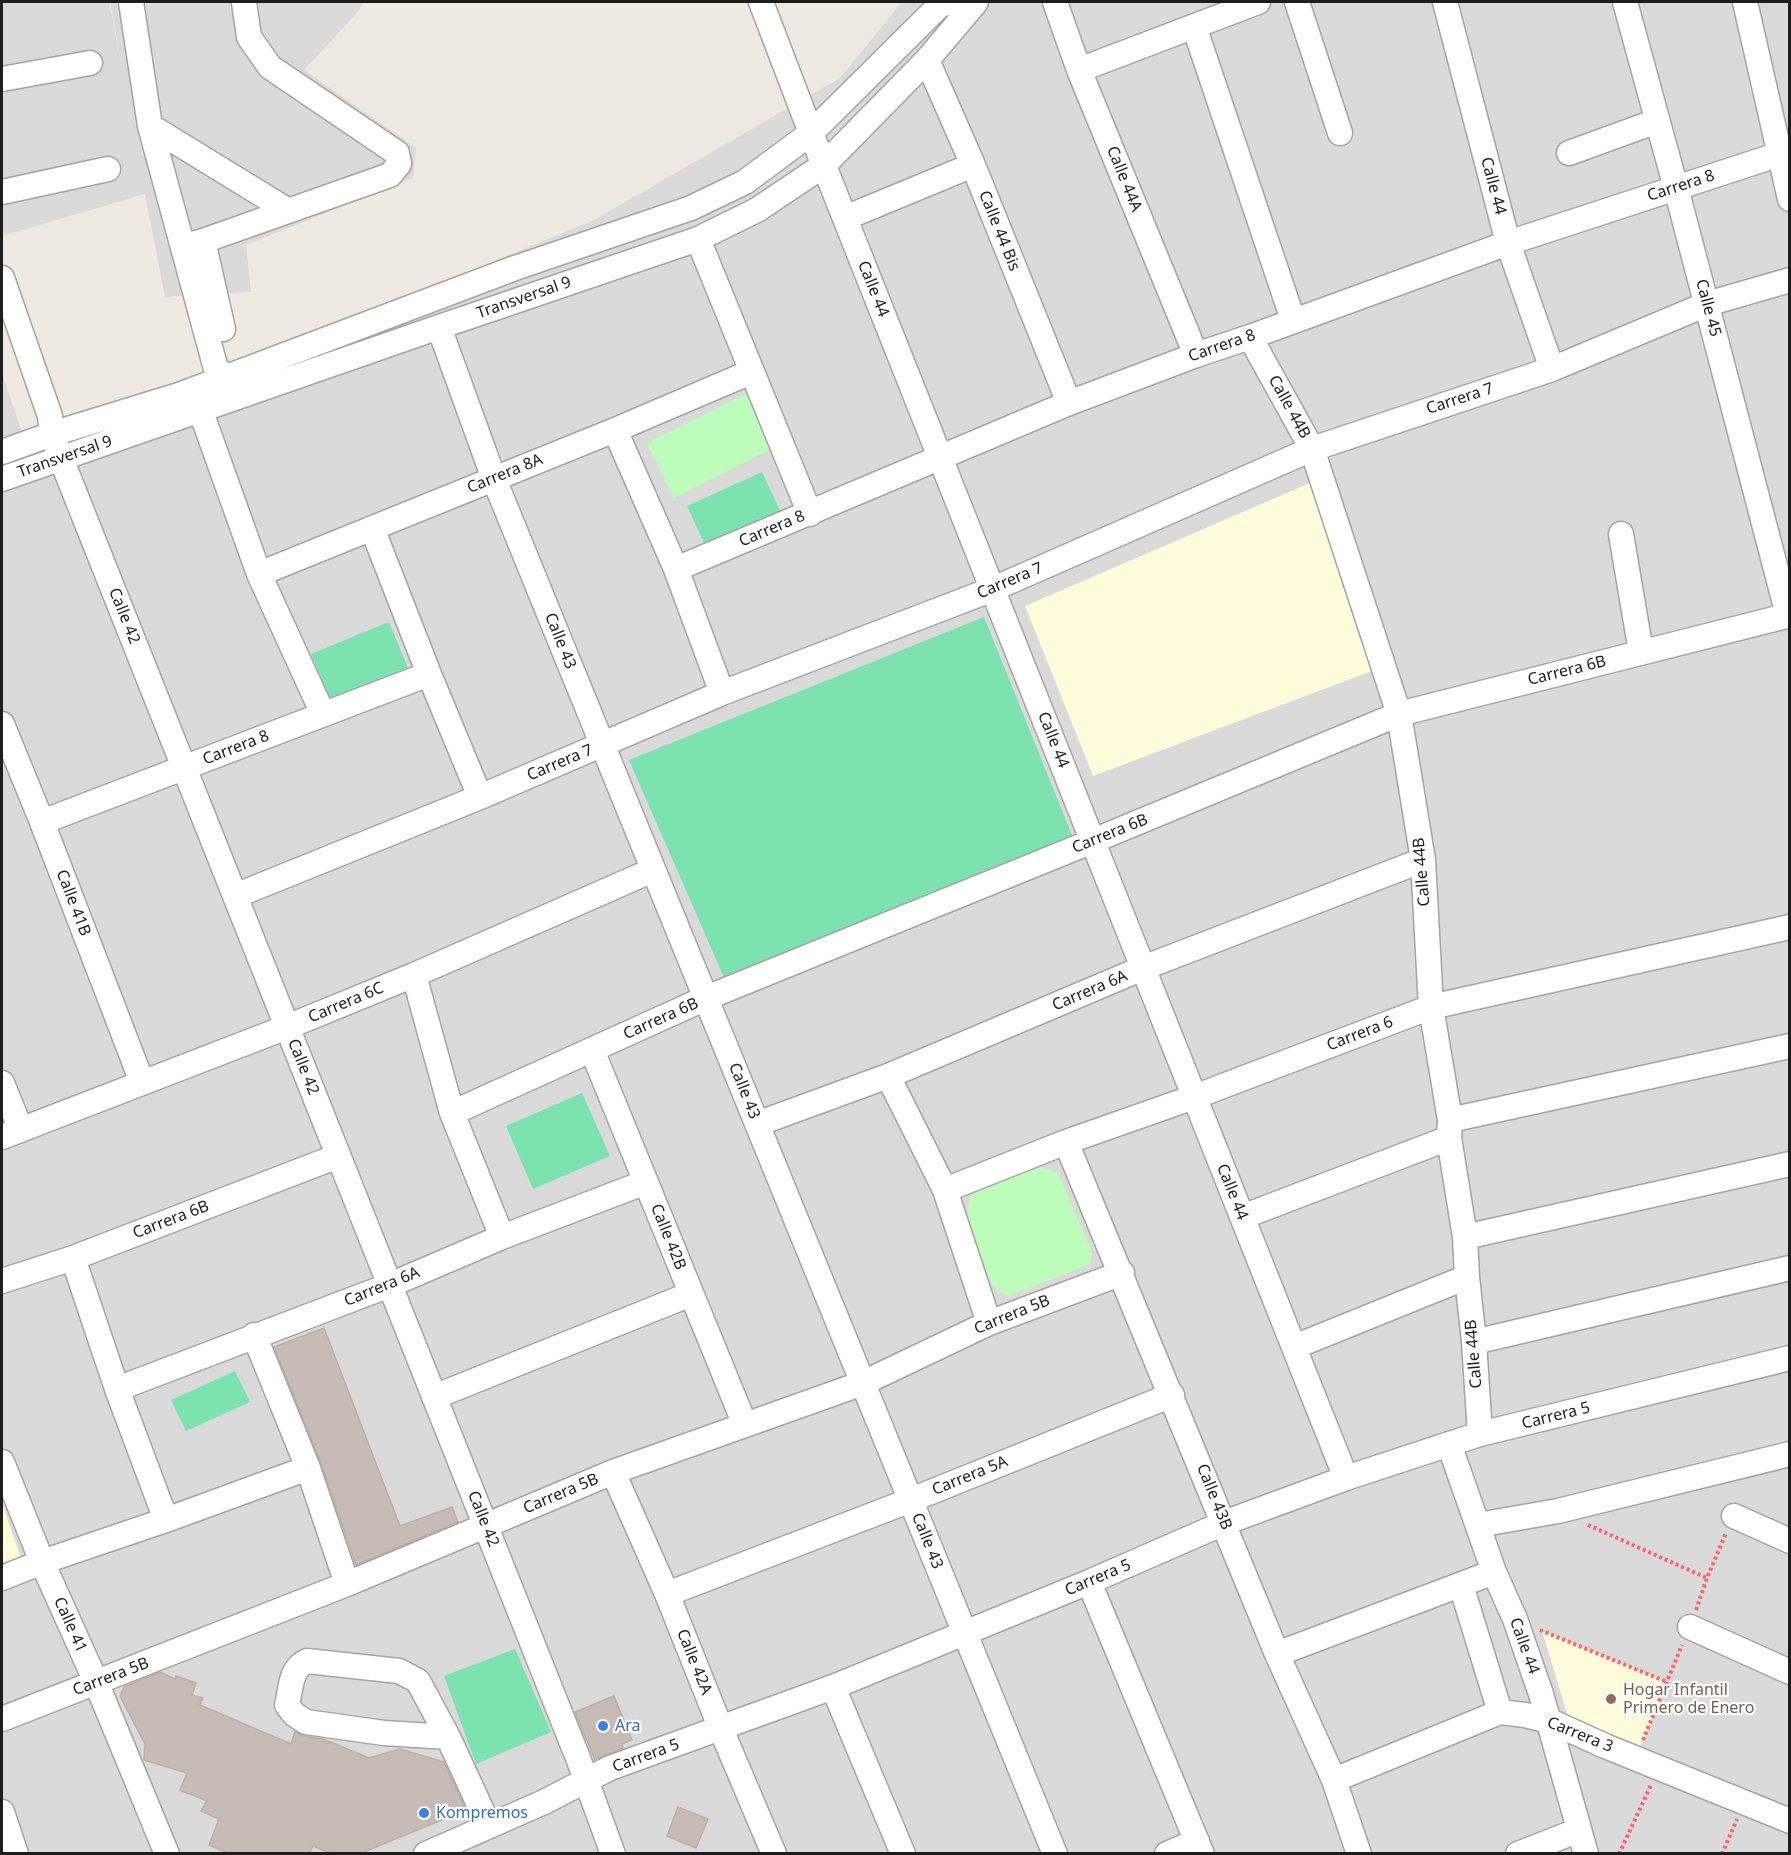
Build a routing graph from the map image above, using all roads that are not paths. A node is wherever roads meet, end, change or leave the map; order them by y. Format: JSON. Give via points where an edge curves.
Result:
{"nodes":[{"id":1,"x":131,"y":2,"type":"edge"},
{"id":2,"x":244,"y":2,"type":"edge"},
{"id":3,"x":761,"y":2,"type":"edge"},
{"id":4,"x":951,"y":2,"type":"edge"},
{"id":5,"x":976,"y":2,"type":"edge"},
{"id":6,"x":1055,"y":2,"type":"edge"},
{"id":7,"x":1258,"y":2,"type":"edge"},
{"id":8,"x":1297,"y":2,"type":"edge"},
{"id":9,"x":1445,"y":2,"type":"edge"},
{"id":10,"x":1625,"y":2,"type":"edge"},
{"id":11,"x":1745,"y":2,"type":"edge"},
{"id":12,"x":1194,"y":26,"type":"junction"},
{"id":13,"x":927,"y":60,"type":"junction"},
{"id":14,"x":90,"y":63,"type":"dead end"},
{"id":15,"x":1079,"y":70,"type":"junction"},
{"id":16,"x":2,"y":79,"type":"edge"},
{"id":17,"x":1657,"y":121,"type":"junction"},
{"id":18,"x":150,"y":126,"type":"junction"},
{"id":19,"x":811,"y":133,"type":"junction"},
{"id":20,"x":1340,"y":133,"type":"dead end"},
{"id":21,"x":1569,"y":153,"type":"dead end"},
{"id":22,"x":1780,"y":154,"type":"junction"},
{"id":23,"x":824,"y":165,"type":"junction"},
{"id":24,"x":973,"y":165,"type":"junction"},
{"id":25,"x":108,"y":169,"type":"dead end"},
{"id":26,"x":1676,"y":188,"type":"junction"},
{"id":27,"x":2,"y":192,"type":"edge"},
{"id":28,"x":1790,"y":199,"type":"edge"},
{"id":29,"x":287,"y":210,"type":"junction"},
{"id":30,"x":845,"y":218,"type":"junction"},
{"id":31,"x":698,"y":239,"type":"junction"},
{"id":32,"x":193,"y":243,"type":"junction"},
{"id":33,"x":1508,"y":243,"type":"junction"},
{"id":34,"x":2,"y":278,"type":"edge"},
{"id":35,"x":1790,"y":280,"type":"edge"},
{"id":36,"x":1707,"y":304,"type":"junction"},
{"id":37,"x":1293,"y":320,"type":"junction"},
{"id":38,"x":439,"y":327,"type":"junction"},
{"id":39,"x":1250,"y":337,"type":"junction"},
{"id":40,"x":1196,"y":355,"type":"junction"},
{"id":41,"x":1551,"y":369,"type":"junction"},
{"id":42,"x":751,"y":372,"type":"junction"},
{"id":43,"x":232,"y":387,"type":"junction"},
{"id":44,"x":197,"y":399,"type":"junction"},
{"id":45,"x":1069,"y":403,"type":"junction"},
{"id":46,"x":615,"y":430,"type":"junction"},
{"id":47,"x":52,"y":434,"type":"junction"},
{"id":48,"x":1312,"y":449,"type":"junction"},
{"id":49,"x":2,"y":452,"type":"edge"},
{"id":50,"x":61,"y":458,"type":"junction"},
{"id":51,"x":940,"y":458,"type":"junction"},
{"id":52,"x":2,"y":479,"type":"edge"},
{"id":53,"x":494,"y":479,"type":"junction"},
{"id":54,"x":810,"y":514,"type":"junction"},
{"id":55,"x":372,"y":528,"type":"junction"},
{"id":56,"x":1621,"y":534,"type":"dead end"},
{"id":57,"x":676,"y":569,"type":"junction"},
{"id":58,"x":259,"y":574,"type":"junction"},
{"id":59,"x":993,"y":589,"type":"junction"},
{"id":60,"x":1789,"y":615,"type":"edge"},
{"id":61,"x":1641,"y":652,"type":"junction"},
{"id":62,"x":429,"y":674,"type":"junction"},
{"id":63,"x":722,"y":693,"type":"junction"},
{"id":64,"x":323,"y":714,"type":"junction"},
{"id":65,"x":1399,"y":714,"type":"junction"},
{"id":66,"x":2,"y":724,"type":"edge"},
{"id":67,"x":602,"y":745,"type":"junction"},
{"id":68,"x":184,"y":767,"type":"junction"},
{"id":69,"x":480,"y":797,"type":"junction"},
{"id":70,"x":42,"y":822,"type":"junction"},
{"id":71,"x":1093,"y":841,"type":"junction"},
{"id":72,"x":1424,"y":860,"type":"junction"},
{"id":73,"x":653,"y":870,"type":"junction"},
{"id":74,"x":235,"y":896,"type":"junction"},
{"id":75,"x":1790,"y":927,"type":"edge"},
{"id":76,"x":1143,"y":968,"type":"junction"},
{"id":77,"x":414,"y":975,"type":"junction"},
{"id":78,"x":706,"y":998,"type":"junction"},
{"id":79,"x":1431,"y":1007,"type":"junction"},
{"id":80,"x":288,"y":1027,"type":"junction"},
{"id":81,"x":1790,"y":1046,"type":"edge"},
{"id":82,"x":592,"y":1050,"type":"junction"},
{"id":83,"x":888,"y":1076,"type":"junction"},
{"id":84,"x":142,"y":1082,"type":"junction"},
{"id":85,"x":2,"y":1083,"type":"edge"},
{"id":86,"x":1194,"y":1097,"type":"junction"},
{"id":87,"x":452,"y":1113,"type":"junction"},
{"id":88,"x":757,"y":1124,"type":"junction"},
{"id":89,"x":1449,"y":1129,"type":"junction"},
{"id":90,"x":11,"y":1134,"type":"edge"},
{"id":91,"x":1066,"y":1142,"type":"junction"},
{"id":92,"x":338,"y":1156,"type":"junction"},
{"id":93,"x":1790,"y":1164,"type":"edge"},
{"id":94,"x":646,"y":1182,"type":"junction"},
{"id":95,"x":945,"y":1190,"type":"junction"},
{"id":96,"x":1242,"y":1217,"type":"junction"},
{"id":97,"x":502,"y":1237,"type":"junction"},
{"id":98,"x":1465,"y":1237,"type":"junction"},
{"id":99,"x":73,"y":1258,"type":"junction"},
{"id":100,"x":1790,"y":1268,"type":"edge"},
{"id":101,"x":1122,"y":1273,"type":"junction"},
{"id":102,"x":1467,"y":1277,"type":"junction"},
{"id":103,"x":2,"y":1281,"type":"edge"},
{"id":104,"x":390,"y":1285,"type":"junction"},
{"id":105,"x":691,"y":1294,"type":"junction"},
{"id":106,"x":989,"y":1323,"type":"junction"},
{"id":107,"x":254,"y":1335,"type":"junction"},
{"id":108,"x":1474,"y":1342,"type":"junction"},
{"id":109,"x":1294,"y":1347,"type":"junction"},
{"id":110,"x":1790,"y":1358,"type":"edge"},
{"id":111,"x":863,"y":1383,"type":"junction"},
{"id":112,"x":117,"y":1389,"type":"junction"},
{"id":113,"x":1172,"y":1395,"type":"junction"},
{"id":114,"x":434,"y":1397,"type":"junction"},
{"id":115,"x":745,"y":1425,"type":"junction"},
{"id":116,"x":1480,"y":1434,"type":"junction"},
{"id":117,"x":1449,"y":1444,"type":"junction"},
{"id":118,"x":1790,"y":1454,"type":"edge"},
{"id":119,"x":2,"y":1462,"type":"edge"},
{"id":120,"x":308,"y":1468,"type":"junction"},
{"id":121,"x":613,"y":1472,"type":"junction"},
{"id":122,"x":1346,"y":1478,"type":"junction"},
{"id":123,"x":910,"y":1500,"type":"junction"},
{"id":124,"x":1734,"y":1516,"type":"dead end"},
{"id":125,"x":166,"y":1520,"type":"junction"},
{"id":126,"x":1224,"y":1523,"type":"junction"},
{"id":127,"x":485,"y":1525,"type":"junction"},
{"id":128,"x":1478,"y":1525,"type":"junction"},
{"id":129,"x":1790,"y":1542,"type":"edge"},
{"id":130,"x":42,"y":1562,"type":"junction"},
{"id":131,"x":1494,"y":1572,"type":"junction"},
{"id":132,"x":2,"y":1578,"type":"edge"},
{"id":133,"x":1089,"y":1582,"type":"junction"},
{"id":134,"x":347,"y":1584,"type":"junction"},
{"id":135,"x":1461,"y":1585,"type":"junction"},
{"id":136,"x":667,"y":1594,"type":"junction"},
{"id":137,"x":1689,"y":1627,"type":"dead end"},
{"id":138,"x":965,"y":1634,"type":"junction"},
{"id":139,"x":1277,"y":1654,"type":"junction"},
{"id":140,"x":1790,"y":1672,"type":"edge"},
{"id":141,"x":96,"y":1682,"type":"junction"},
{"id":142,"x":833,"y":1687,"type":"junction"},
{"id":143,"x":1500,"y":1712,"type":"junction"},
{"id":144,"x":2,"y":1719,"type":"edge"},
{"id":145,"x":1550,"y":1721,"type":"junction"},
{"id":146,"x":721,"y":1729,"type":"junction"},
{"id":147,"x":448,"y":1737,"type":"junction"},
{"id":148,"x":587,"y":1780,"type":"junction"},
{"id":149,"x":1334,"y":1780,"type":"junction"},
{"id":150,"x":2,"y":1812,"type":"edge"},
{"id":151,"x":1790,"y":1821,"type":"edge"},
{"id":152,"x":489,"y":1826,"type":"junction"},
{"id":153,"x":1579,"y":1830,"type":"junction"},
{"id":154,"x":1199,"y":1848,"type":"edge"},
{"id":155,"x":1526,"y":1852,"type":"edge"},
{"id":156,"x":16,"y":1854,"type":"edge"},
{"id":157,"x":167,"y":1854,"type":"edge"},
{"id":158,"x":426,"y":1854,"type":"edge"},
{"id":159,"x":614,"y":1854,"type":"edge"},
{"id":160,"x":774,"y":1854,"type":"edge"},
{"id":161,"x":903,"y":1854,"type":"edge"},
{"id":162,"x":1055,"y":1854,"type":"edge"},
{"id":163,"x":1167,"y":1854,"type":"edge"},
{"id":164,"x":1359,"y":1854,"type":"edge"},
{"id":165,"x":1586,"y":1854,"type":"edge"}],
"edges":[{"from":1,"to":18,"type":"street"},
{"from":2,"to":29,"type":"street","via":[[249,37],[270,67],[397,153],[399,164],[390,175]]},
{"from":3,"to":19,"type":"street","name":"Calle 44"},
{"from":4,"to":19,"type":"street","name":"Transversal 9","via":[[940,5]]},
{"from":5,"to":13,"type":"street","name":"Transversal 9"},
{"from":6,"to":15,"type":"street","name":"Calle 44A"},
{"from":7,"to":12,"type":"street"},
{"from":8,"to":20,"type":"street"},
{"from":9,"to":33,"type":"street","name":"Calle 44"},
{"from":10,"to":17,"type":"street","name":"Calle 45"},
{"from":11,"to":22,"type":"street"},
{"from":12,"to":15,"type":"street"},
{"from":12,"to":37,"type":"street"},
{"from":13,"to":23,"type":"street","name":"Transversal 9"},
{"from":13,"to":24,"type":"street","name":"Calle 44 Bis"},
{"from":14,"to":16,"type":"street"},
{"from":15,"to":40,"type":"street","name":"Calle 44A"},
{"from":17,"to":21,"type":"street"},
{"from":17,"to":26,"type":"street","name":"Calle 45"},
{"from":18,"to":29,"type":"street"},
{"from":18,"to":32,"type":"street"},
{"from":19,"to":23,"type":"street","name":"Calle 44"},
{"from":19,"to":43,"type":"street","name":"Transversal 9","via":[[745,182],[691,208],[494,276]]},
{"from":22,"to":26,"type":"street","name":"Carrera 8"},
{"from":22,"to":28,"type":"street"},
{"from":23,"to":30,"type":"street","name":"Calle 44"},
{"from":23,"to":31,"type":"street","name":"Transversal 9","via":[[757,210]]},
{"from":24,"to":30,"type":"street"},
{"from":24,"to":45,"type":"street","name":"Calle 44 Bis"},
{"from":25,"to":27,"type":"street"},
{"from":26,"to":33,"type":"street","name":"Carrera 8"},
{"from":26,"to":36,"type":"street","name":"Calle 45"},
{"from":29,"to":32,"type":"street"},
{"from":30,"to":51,"type":"street","name":"Calle 44"},
{"from":31,"to":38,"type":"street","name":"Transversal 9"},
{"from":31,"to":42,"type":"street"},
{"from":32,"to":43,"type":"street","via":[[212,320],[231,362]]},
{"from":33,"to":37,"type":"street","name":"Carrera 8"},
{"from":33,"to":41,"type":"street","name":"Calle 44"},
{"from":34,"to":47,"type":"street","name":"Calle 42","via":[[50,416]]},
{"from":35,"to":36,"type":"street","name":"Carrera 7"},
{"from":36,"to":41,"type":"street","name":"Carrera 7"},
{"from":36,"to":60,"type":"street","name":"Calle 45"},
{"from":37,"to":39,"type":"street","name":"Carrera 8"},
{"from":38,"to":43,"type":"street","name":"Transversal 9"},
{"from":38,"to":53,"type":"street","name":"Calle 43"},
{"from":39,"to":40,"type":"street","name":"Carrera 8"},
{"from":39,"to":48,"type":"street","name":"Calle 44B"},
{"from":40,"to":45,"type":"street","name":"Carrera 8"},
{"from":41,"to":48,"type":"street","name":"Carrera 7"},
{"from":42,"to":46,"type":"street","name":"Carrera 8A"},
{"from":42,"to":54,"type":"street"},
{"from":43,"to":44,"type":"street","name":"Transversal 9"},
{"from":44,"to":47,"type":"street","name":"Transversal 9"},
{"from":44,"to":50,"type":"street","name":"Transversal 9"},
{"from":44,"to":58,"type":"street"},
{"from":45,"to":51,"type":"street","name":"Carrera 8"},
{"from":46,"to":53,"type":"street","name":"Carrera 8A"},
{"from":46,"to":57,"type":"street"},
{"from":47,"to":49,"type":"street","name":"Transversal 9"},
{"from":47,"to":50,"type":"street","name":"Calle 42"},
{"from":48,"to":59,"type":"street","name":"Carrera 7"},
{"from":48,"to":65,"type":"street","name":"Calle 44B"},
{"from":50,"to":52,"type":"street","name":"Transversal 9"},
{"from":50,"to":68,"type":"street","name":"Calle 42"},
{"from":51,"to":54,"type":"street","name":"Carrera 8"},
{"from":51,"to":59,"type":"street","name":"Calle 44"},
{"from":53,"to":55,"type":"street","name":"Carrera 8A"},
{"from":53,"to":67,"type":"street","name":"Calle 43"},
{"from":54,"to":57,"type":"street","name":"Carrera 8"},
{"from":55,"to":58,"type":"street","name":"Carrera 8A"},
{"from":55,"to":62,"type":"street"},
{"from":56,"to":61,"type":"street"},
{"from":57,"to":63,"type":"street"},
{"from":58,"to":64,"type":"street"},
{"from":59,"to":63,"type":"street","name":"Carrera 7"},
{"from":59,"to":71,"type":"street","name":"Calle 44"},
{"from":60,"to":61,"type":"street","name":"Carrera 6B"},
{"from":61,"to":65,"type":"street","name":"Carrera 6B"},
{"from":62,"to":64,"type":"street","name":"Carrera 8"},
{"from":62,"to":69,"type":"street"},
{"from":63,"to":67,"type":"street","name":"Carrera 7"},
{"from":64,"to":68,"type":"street","name":"Carrera 8"},
{"from":65,"to":71,"type":"street","name":"Carrera 6B"},
{"from":65,"to":72,"type":"street","name":"Calle 44B"},
{"from":66,"to":70,"type":"street","name":"Calle 41B"},
{"from":67,"to":69,"type":"street","name":"Carrera 7"},
{"from":67,"to":73,"type":"street","name":"Calle 43"},
{"from":68,"to":70,"type":"street","name":"Carrera 8"},
{"from":68,"to":74,"type":"street","name":"Calle 42"},
{"from":69,"to":74,"type":"street","name":"Carrera 7"},
{"from":70,"to":84,"type":"street","name":"Calle 41B"},
{"from":71,"to":76,"type":"street","name":"Calle 44"},
{"from":71,"to":78,"type":"street","name":"Carrera 6B"},
{"from":72,"to":76,"type":"street","name":"Carrera 6A"},
{"from":72,"to":79,"type":"street","name":"Calle 44B"},
{"from":73,"to":77,"type":"street","name":"Carrera 6C"},
{"from":73,"to":78,"type":"street","name":"Calle 43"},
{"from":74,"to":80,"type":"street","name":"Calle 42"},
{"from":75,"to":79,"type":"street","name":"Carrera 6"},
{"from":76,"to":83,"type":"street","name":"Carrera 6A"},
{"from":76,"to":86,"type":"street","name":"Calle 44"},
{"from":77,"to":80,"type":"street","name":"Carrera 6C"},
{"from":77,"to":87,"type":"street"},
{"from":78,"to":82,"type":"street","name":"Carrera 6B"},
{"from":78,"to":88,"type":"street","name":"Calle 43"},
{"from":79,"to":86,"type":"street","name":"Carrera 6"},
{"from":79,"to":89,"type":"street","name":"Calle 44B"},
{"from":80,"to":84,"type":"street","name":"Carrera 6C"},
{"from":80,"to":92,"type":"street","name":"Calle 42"},
{"from":81,"to":89,"type":"street"},
{"from":82,"to":87,"type":"street","name":"Carrera 6B"},
{"from":82,"to":94,"type":"street","name":"Calle 42B"},
{"from":83,"to":88,"type":"street","name":"Carrera 6A"},
{"from":83,"to":95,"type":"street"},
{"from":84,"to":90,"type":"street","name":"Carrera 6C"},
{"from":85,"to":90,"type":"street"},
{"from":86,"to":91,"type":"street","name":"Carrera 6"},
{"from":86,"to":96,"type":"street","name":"Calle 44"},
{"from":87,"to":97,"type":"street"},
{"from":88,"to":111,"type":"street","name":"Calle 43"},
{"from":89,"to":96,"type":"street"},
{"from":89,"to":98,"type":"street","name":"Calle 44B"},
{"from":91,"to":95,"type":"street","name":"Carrera 6"},
{"from":91,"to":101,"type":"street","name":"Calle 43B"},
{"from":92,"to":99,"type":"street","name":"Carrera 6B"},
{"from":92,"to":104,"type":"street","name":"Calle 42"},
{"from":93,"to":98,"type":"street"},
{"from":94,"to":97,"type":"street","name":"Carrera 6A"},
{"from":94,"to":105,"type":"street","name":"Calle 42B"},
{"from":95,"to":106,"type":"street"},
{"from":96,"to":109,"type":"street","name":"Calle 44"},
{"from":97,"to":104,"type":"street","name":"Carrera 6A"},
{"from":98,"to":102,"type":"street","name":"Calle 44B"},
{"from":99,"to":103,"type":"street","name":"Carrera 6B"},
{"from":99,"to":112,"type":"street"},
{"from":100,"to":108,"type":"street"},
{"from":101,"to":106,"type":"street","name":"Carrera 5B"},
{"from":101,"to":113,"type":"street","name":"Calle 43B"},
{"from":102,"to":108,"type":"street","name":"Calle 44B"},
{"from":102,"to":109,"type":"street"},
{"from":104,"to":107,"type":"street","name":"Carrera 6A"},
{"from":104,"to":114,"type":"street","name":"Calle 42"},
{"from":105,"to":114,"type":"street"},
{"from":105,"to":115,"type":"street","name":"Calle 42B"},
{"from":106,"to":111,"type":"street","name":"Carrera 5B"},
{"from":107,"to":112,"type":"street","name":"Carrera 6A"},
{"from":107,"to":120,"type":"street"},
{"from":108,"to":116,"type":"street","name":"Calle 44B"},
{"from":109,"to":122,"type":"street","name":"Calle 44"},
{"from":110,"to":116,"type":"street","name":"Carrera 5"},
{"from":111,"to":115,"type":"street","name":"Carrera 5B"},
{"from":111,"to":123,"type":"street","name":"Calle 43"},
{"from":112,"to":125,"type":"street"},
{"from":113,"to":123,"type":"street","name":"Carrera 5A"},
{"from":113,"to":126,"type":"street","name":"Calle 43B"},
{"from":114,"to":127,"type":"street","name":"Calle 42"},
{"from":115,"to":121,"type":"street","name":"Carrera 5B"},
{"from":116,"to":117,"type":"street","name":"Carrera 5"},
{"from":117,"to":122,"type":"street","name":"Carrera 5"},
{"from":117,"to":128,"type":"street","name":"Calle 44"},
{"from":118,"to":128,"type":"street","via":[[1558,1511]]},
{"from":119,"to":130,"type":"street","name":"Calle 41"},
{"from":120,"to":125,"type":"street"},
{"from":120,"to":134,"type":"street"},
{"from":121,"to":127,"type":"street","name":"Carrera 5B"},
{"from":121,"to":136,"type":"street","name":"Calle 42A"},
{"from":122,"to":126,"type":"street","name":"Carrera 5"},
{"from":123,"to":136,"type":"street","name":"Carrera 5A"},
{"from":123,"to":138,"type":"street","name":"Calle 43"},
{"from":124,"to":129,"type":"street"},
{"from":125,"to":130,"type":"street"},
{"from":126,"to":133,"type":"street","name":"Carrera 5"},
{"from":126,"to":139,"type":"street","name":"Calle 43B"},
{"from":127,"to":134,"type":"street","name":"Carrera 5B"},
{"from":127,"to":148,"type":"street","name":"Calle 42"},
{"from":128,"to":131,"type":"street","name":"Calle 44"},
{"from":130,"to":132,"type":"street"},
{"from":130,"to":141,"type":"street","name":"Calle 41"},
{"from":131,"to":135,"type":"street"},
{"from":131,"to":145,"type":"street","name":"Calle 44","via":[[1515,1619]]},
{"from":133,"to":138,"type":"street","name":"Carrera 5"},
{"from":133,"to":154,"type":"street"},
{"from":134,"to":141,"type":"street","name":"Carrera 5B"},
{"from":135,"to":139,"type":"street"},
{"from":135,"to":143,"type":"street"},
{"from":136,"to":146,"type":"street","name":"Calle 42A"},
{"from":137,"to":140,"type":"street"},
{"from":138,"to":142,"type":"street","name":"Carrera 5"},
{"from":138,"to":162,"type":"street","name":"Calle 43"},
{"from":139,"to":149,"type":"street","name":"Calle 43B"},
{"from":141,"to":144,"type":"street","name":"Carrera 5B"},
{"from":141,"to":157,"type":"street","name":"Calle 41"},
{"from":142,"to":146,"type":"street","name":"Carrera 5"},
{"from":142,"to":161,"type":"street"},
{"from":143,"to":145,"type":"street","name":"Carrera 3"},
{"from":143,"to":149,"type":"street"},
{"from":145,"to":151,"type":"street","name":"Carrera 3"},
{"from":145,"to":153,"type":"street","name":"Calle 44"},
{"from":146,"to":148,"type":"street","name":"Carrera 5","via":[[610,1768]]},
{"from":146,"to":160,"type":"street","name":"Calle 42A"},
{"from":147,"to":147,"type":"street","via":[[306,1722],[287,1705],[294,1670],[307,1660],[399,1671],[418,1681]]},
{"from":147,"to":152,"type":"street"},
{"from":148,"to":152,"type":"street","name":"Carrera 5"},
{"from":148,"to":159,"type":"street","name":"Calle 42"},
{"from":149,"to":164,"type":"street","name":"Calle 43B"},
{"from":150,"to":156,"type":"street"},
{"from":152,"to":158,"type":"street","name":"Carrera 5"},
{"from":153,"to":155,"type":"street"},
{"from":153,"to":165,"type":"street","name":"Calle 44"},
{"from":154,"to":163,"type":"street"}]}
